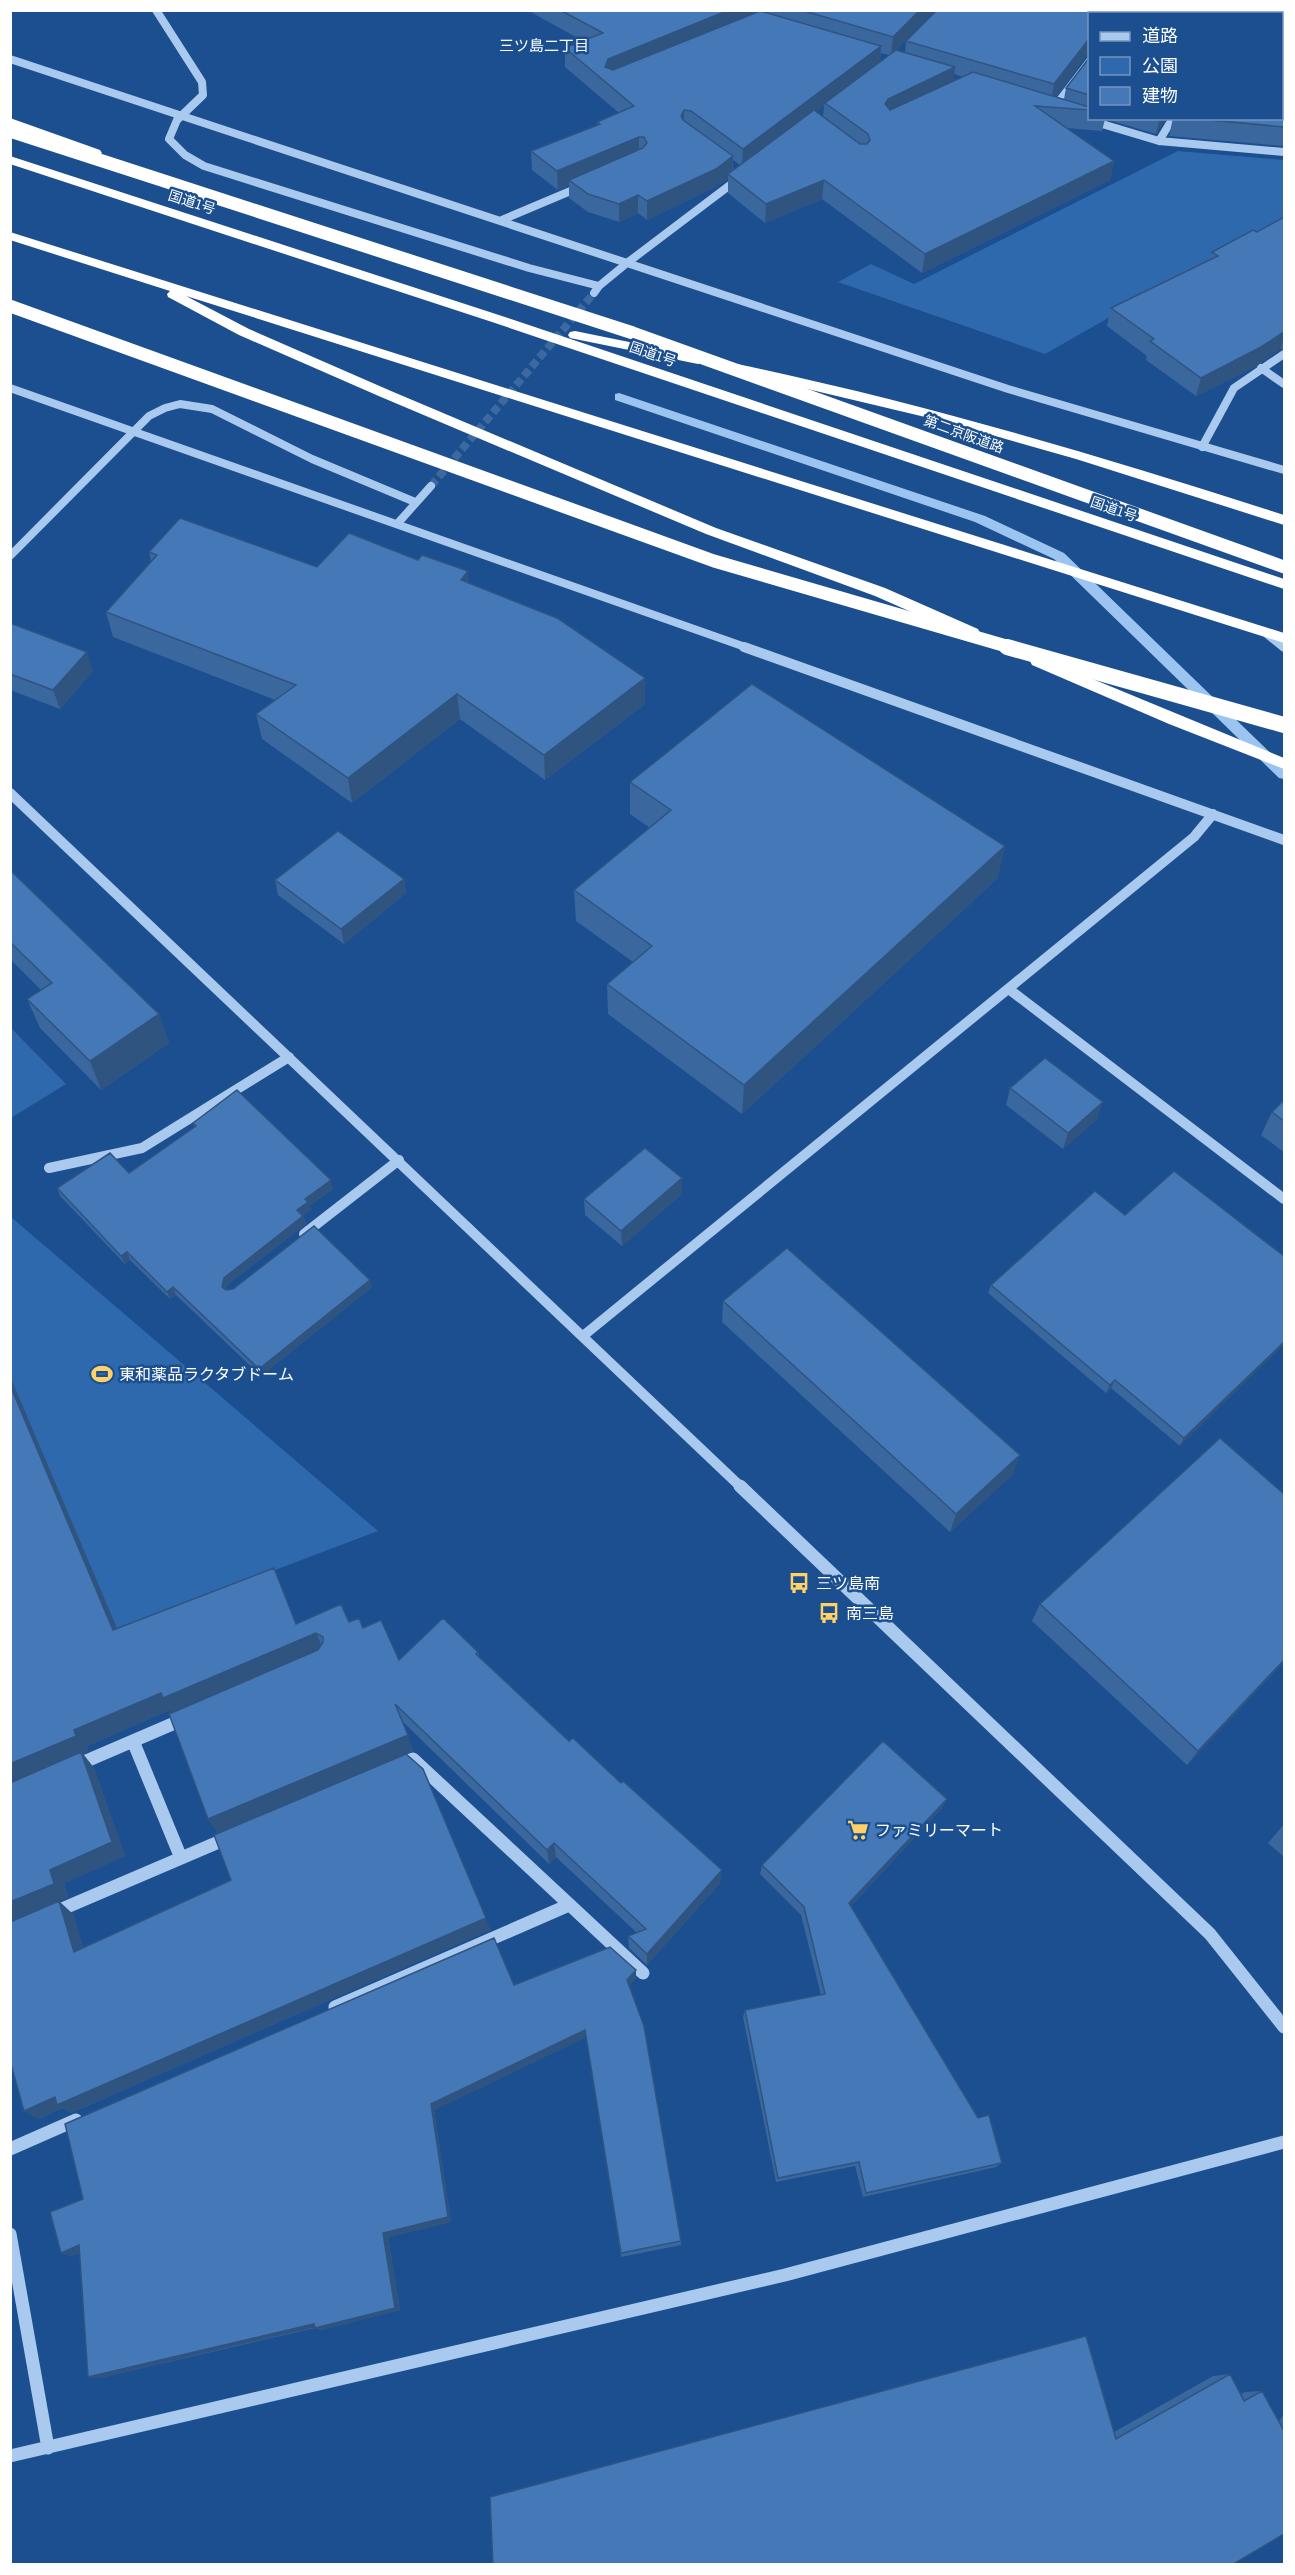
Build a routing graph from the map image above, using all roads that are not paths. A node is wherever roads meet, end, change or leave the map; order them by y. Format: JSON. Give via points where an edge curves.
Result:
{"nodes":[{"id":1,"x":156,"y":10,"type":"edge"},
{"id":2,"x":10,"y":59,"type":"edge"},
{"id":3,"x":1088,"y":62,"type":"edge"},
{"id":4,"x":1042,"y":107,"type":"edge"},
{"id":5,"x":1053,"y":110,"type":"junction"},
{"id":6,"x":1063,"y":113,"type":"edge"},
{"id":7,"x":181,"y":115,"type":"junction"},
{"id":8,"x":1085,"y":119,"type":"edge"},
{"id":9,"x":1088,"y":120,"type":"edge"},
{"id":10,"x":1088,"y":120,"type":"edge"},
{"id":11,"x":1172,"y":120,"type":"edge"},
{"id":12,"x":10,"y":121,"type":"edge"},
{"id":13,"x":10,"y":130,"type":"edge"},
{"id":14,"x":1159,"y":141,"type":"junction"},
{"id":15,"x":1284,"y":152,"type":"edge"},
{"id":16,"x":10,"y":160,"type":"edge"},
{"id":17,"x":734,"y":168,"type":"edge"},
{"id":18,"x":591,"y":182,"type":"edge"},
{"id":19,"x":214,"y":197,"type":"junction"},
{"id":20,"x":502,"y":220,"type":"junction"},
{"id":21,"x":10,"y":236,"type":"edge"},
{"id":22,"x":627,"y":263,"type":"junction"},
{"id":23,"x":134,"y":274,"type":"junction"},
{"id":24,"x":10,"y":306,"type":"edge"},
{"id":25,"x":500,"y":320,"type":"junction"},
{"id":26,"x":1284,"y":354,"type":"edge"},
{"id":27,"x":1261,"y":368,"type":"junction"},
{"id":28,"x":1284,"y":384,"type":"edge"},
{"id":29,"x":10,"y":388,"type":"edge"},
{"id":30,"x":133,"y":432,"type":"junction"},
{"id":31,"x":1202,"y":447,"type":"junction"},
{"id":32,"x":1284,"y":470,"type":"edge"},
{"id":33,"x":431,"y":486,"type":"tunnel mouth"},
{"id":34,"x":415,"y":502,"type":"junction"},
{"id":35,"x":1284,"y":520,"type":"edge"},
{"id":36,"x":398,"y":523,"type":"junction"},
{"id":37,"x":10,"y":556,"type":"edge"},
{"id":38,"x":1284,"y":567,"type":"edge"},
{"id":39,"x":1284,"y":584,"type":"edge"},
{"id":40,"x":1262,"y":631,"type":"junction"},
{"id":41,"x":1284,"y":638,"type":"edge"},
{"id":42,"x":1284,"y":648,"type":"edge"},
{"id":43,"x":1284,"y":725,"type":"edge"},
{"id":44,"x":1284,"y":764,"type":"edge"},
{"id":45,"x":10,"y":794,"type":"edge"},
{"id":46,"x":1212,"y":814,"type":"junction"},
{"id":47,"x":1284,"y":840,"type":"edge"},
{"id":48,"x":1010,"y":990,"type":"junction"},
{"id":49,"x":288,"y":1057,"type":"junction"},
{"id":50,"x":399,"y":1160,"type":"junction"},
{"id":51,"x":49,"y":1168,"type":"dead end"},
{"id":52,"x":1284,"y":1199,"type":"edge"},
{"id":53,"x":296,"y":1240,"type":"edge"},
{"id":54,"x":583,"y":1336,"type":"junction"},
{"id":55,"x":196,"y":1714,"type":"edge"},
{"id":56,"x":133,"y":1741,"type":"junction"},
{"id":57,"x":391,"y":1769,"type":"edge"},
{"id":58,"x":62,"y":1773,"type":"edge"},
{"id":59,"x":236,"y":1835,"type":"edge"},
{"id":60,"x":181,"y":1858,"type":"junction"},
{"id":61,"x":569,"y":1905,"type":"junction"},
{"id":62,"x":42,"y":1917,"type":"edge"},
{"id":63,"x":643,"y":1973,"type":"edge"},
{"id":64,"x":328,"y":2010,"type":"edge"},
{"id":65,"x":1284,"y":2026,"type":"edge"},
{"id":66,"x":87,"y":2115,"type":"edge"},
{"id":67,"x":1284,"y":2142,"type":"edge"},
{"id":68,"x":10,"y":2149,"type":"edge"},
{"id":69,"x":10,"y":2234,"type":"edge"},
{"id":70,"x":48,"y":2448,"type":"junction"},
{"id":71,"x":10,"y":2456,"type":"edge"}],
"edges":[{"from":1,"to":7,"type":"street","via":[[202,82],[203,95]]},
{"from":2,"to":7,"type":"street"},
{"from":3,"to":5,"type":"street"},
{"from":4,"to":5,"type":"street"},
{"from":5,"to":6,"type":"street"},
{"from":7,"to":20,"type":"street"},
{"from":7,"to":22,"type":"street","via":[[171,128],[169,139],[182,154],[204,166],[597,290]]},
{"from":8,"to":9,"type":"street"},
{"from":10,"to":14,"type":"street"},
{"from":11,"to":14,"type":"street"},
{"from":12,"to":19,"type":"highway","bridge":true},
{"from":13,"to":19,"type":"highway","bridge":true},
{"from":14,"to":15,"type":"street"},
{"from":16,"to":25,"type":"highway","name":"国道1号"},
{"from":17,"to":22,"type":"street","via":[[743,175]]},
{"from":18,"to":20,"type":"street"},
{"from":19,"to":38,"type":"highway","name":"第二京阪道路","bridge":true,"via":[[633,333]]},
{"from":20,"to":22,"type":"street"},
{"from":21,"to":23,"type":"highway"},
{"from":22,"to":31,"type":"street","via":[[1008,389]]},
{"from":23,"to":40,"type":"highway"},
{"from":23,"to":44,"type":"highway","bridge":true,"via":[[244,332],[386,394],[711,531],[880,592]]},
{"from":24,"to":43,"type":"highway","bridge":true,"via":[[714,561]]},
{"from":25,"to":35,"type":"highway","via":[[811,382],[969,423]]},
{"from":25,"to":39,"type":"highway","name":"国道1号"},
{"from":26,"to":27,"type":"street"},
{"from":27,"to":28,"type":"street"},
{"from":27,"to":31,"type":"street","via":[[1234,388]]},
{"from":29,"to":30,"type":"street"},
{"from":30,"to":34,"type":"street","via":[[163,407],[197,404],[355,480]]},
{"from":30,"to":36,"type":"street"},
{"from":30,"to":37,"type":"street"},
{"from":31,"to":32,"type":"street"},
{"from":33,"to":34,"type":"street"},
{"from":34,"to":36,"type":"street"},
{"from":36,"to":46,"type":"street"},
{"from":40,"to":41,"type":"highway"},
{"from":40,"to":42,"type":"street"},
{"from":45,"to":49,"type":"street"},
{"from":46,"to":47,"type":"street"},
{"from":46,"to":48,"type":"street","via":[[1194,837]]},
{"from":48,"to":52,"type":"street"},
{"from":48,"to":54,"type":"street"},
{"from":49,"to":50,"type":"street"},
{"from":49,"to":51,"type":"street","via":[[142,1148]]},
{"from":50,"to":53,"type":"street"},
{"from":50,"to":54,"type":"street"},
{"from":54,"to":65,"type":"street","via":[[1210,1934]]},
{"from":55,"to":56,"type":"street"},
{"from":56,"to":58,"type":"street"},
{"from":56,"to":60,"type":"street"},
{"from":57,"to":61,"type":"street","via":[[413,1760]]},
{"from":59,"to":60,"type":"street"},
{"from":60,"to":62,"type":"street"},
{"from":61,"to":63,"type":"street"},
{"from":61,"to":64,"type":"street"},
{"from":66,"to":68,"type":"street"},
{"from":67,"to":70,"type":"street","via":[[786,2274]]},
{"from":69,"to":70,"type":"street"},
{"from":70,"to":71,"type":"street"}]}
